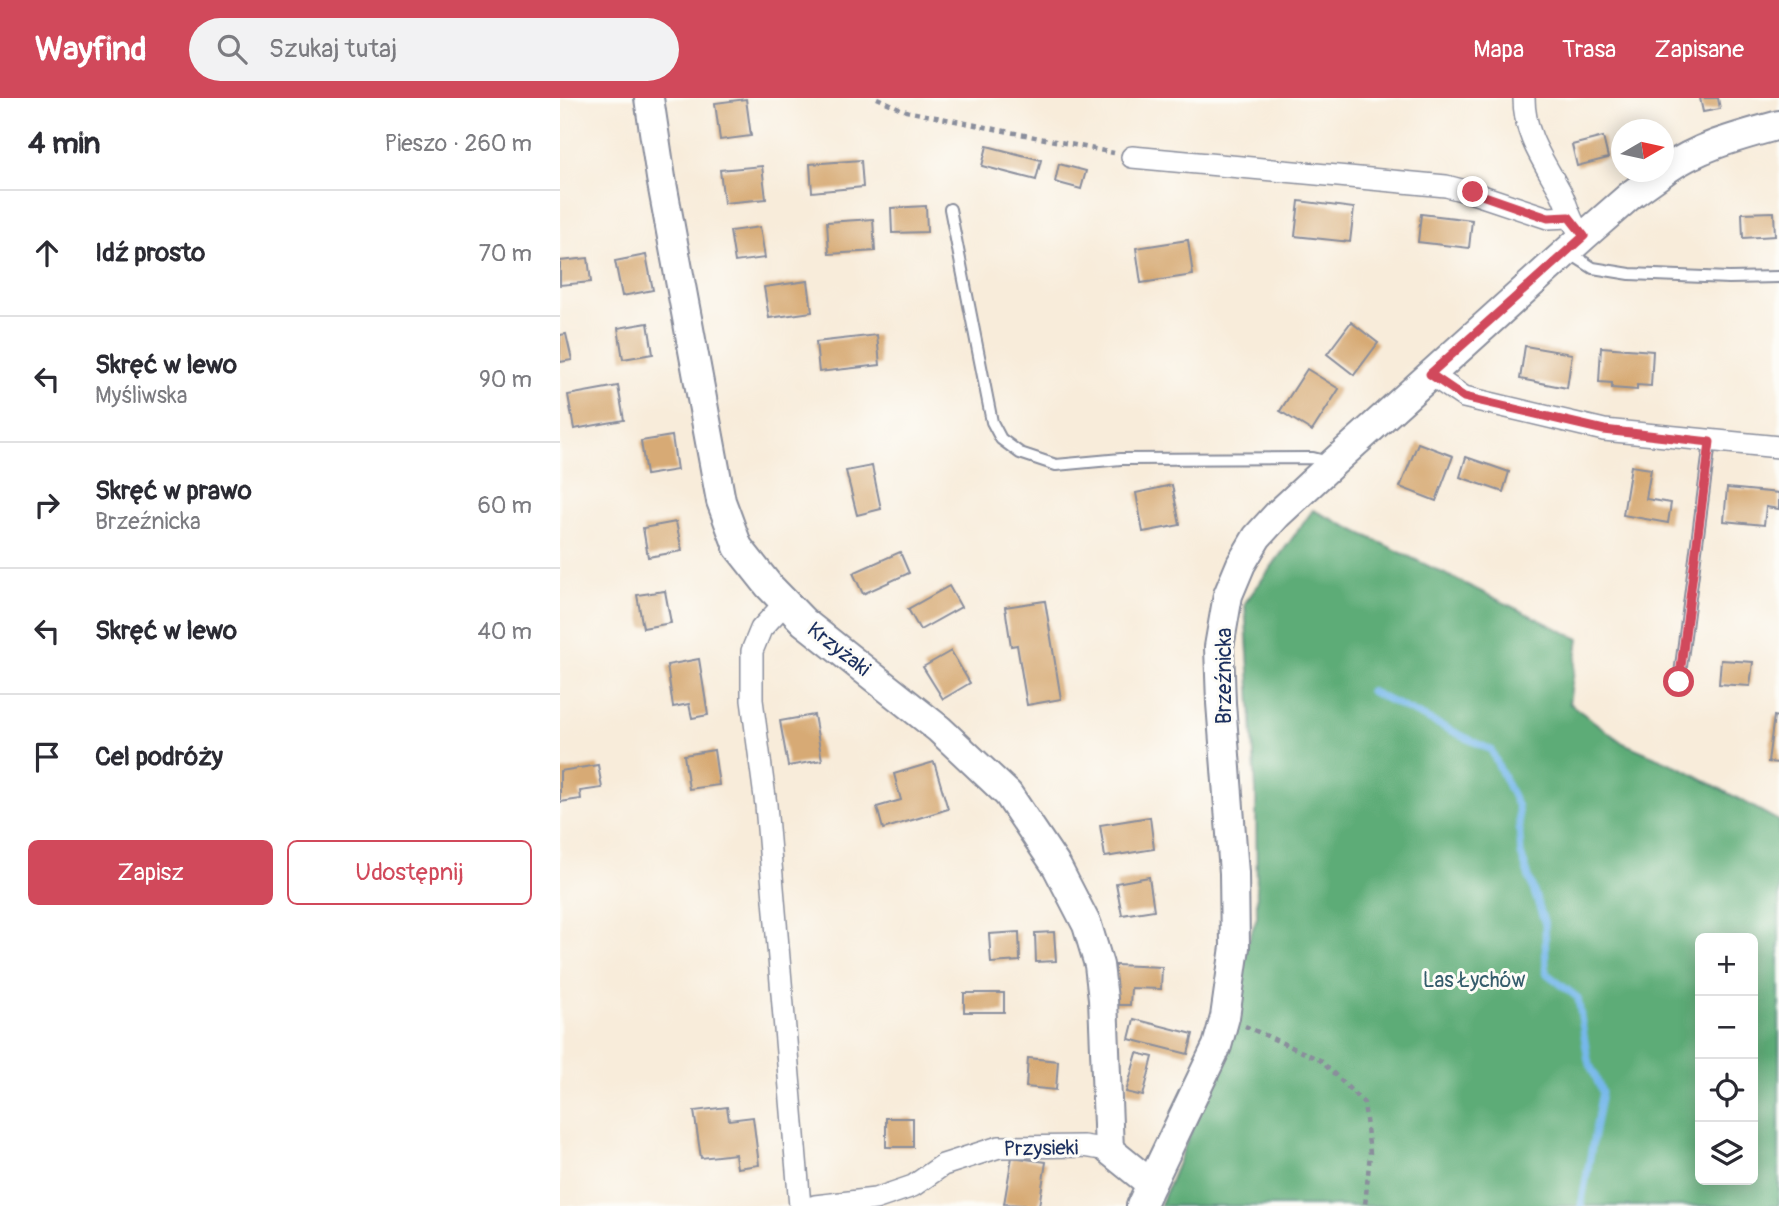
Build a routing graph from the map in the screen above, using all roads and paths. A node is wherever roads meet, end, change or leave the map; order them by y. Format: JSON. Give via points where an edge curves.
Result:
{"nodes":[{"id":1,"x":649,"y":98,"type":"edge"},
{"id":2,"x":877,"y":98,"type":"edge"},
{"id":3,"x":1524,"y":98,"type":"edge"},
{"id":4,"x":1779,"y":125,"type":"edge"},
{"id":5,"x":1132,"y":157,"type":"joint"},
{"id":6,"x":1674,"y":163,"type":"edge"},
{"id":7,"x":1648,"y":182,"type":"edge"},
{"id":8,"x":950,"y":209,"type":"dead end"},
{"id":9,"x":1573,"y":235,"type":"junction"},
{"id":10,"x":1779,"y":277,"type":"edge"},
{"id":11,"x":1430,"y":374,"type":"junction"},
{"id":12,"x":1710,"y":442,"type":"junction"},
{"id":13,"x":1779,"y":447,"type":"edge"},
{"id":14,"x":1333,"y":463,"type":"junction"},
{"id":15,"x":785,"y":603,"type":"junction"},
{"id":16,"x":1679,"y":682,"type":"dead end"},
{"id":17,"x":1225,"y":1017,"type":"junction"},
{"id":18,"x":1109,"y":1150,"type":"junction"},
{"id":19,"x":1146,"y":1195,"type":"edge"},
{"id":20,"x":800,"y":1206,"type":"edge"},
{"id":21,"x":815,"y":1206,"type":"edge"},
{"id":22,"x":1364,"y":1206,"type":"edge"}],
"edges":[{"from":1,"to":15,"type":"street","name":"Krzyżaki","via":[[721,501],[738,548]]},
{"from":2,"to":5,"type":"path","via":[[906,111]]},
{"from":3,"to":9,"type":"street","via":[[1528,134],[1562,194]]},
{"from":4,"to":6,"type":"street","name":"Brzeźnicka","via":[[1726,140]]},
{"from":5,"to":9,"type":"street","via":[[1446,186],[1548,218]]},
{"from":7,"to":9,"type":"street","name":"Brzeźnicka"},
{"from":8,"to":14,"type":"lane","via":[[992,422],[1001,439],[1020,453],[1056,465],[1228,458],[1313,458]]},
{"from":9,"to":10,"type":"lane","via":[[1593,268],[1630,274]]},
{"from":9,"to":11,"type":"street","name":"Brzeźnicka"},
{"from":11,"to":12,"type":"street","via":[[1464,397],[1604,430]]},
{"from":11,"to":14,"type":"street","name":"Brzeźnicka"},
{"from":12,"to":13,"type":"street"},
{"from":12,"to":16,"type":"lane"},
{"from":14,"to":17,"type":"street","name":"Brzeźnicka","via":[[1257,537],[1228,595],[1219,647],[1235,947]]},
{"from":15,"to":18,"type":"street","name":"Krzyżaki","via":[[939,729],[1008,794],[1057,867],[1087,925],[1099,965]]},
{"from":15,"to":20,"type":"street","via":[[761,629],[751,651],[752,700],[766,805]]},
{"from":17,"to":19,"type":"street","name":"Brzeźnicka","via":[[1217,1046]]},
{"from":17,"to":22,"type":"path","via":[[1320,1060],[1364,1104],[1370,1153]]},
{"from":18,"to":19,"type":"street"},
{"from":18,"to":21,"type":"street","name":"Przysieki","via":[[999,1147],[943,1165],[913,1186],[874,1199]]}]}
